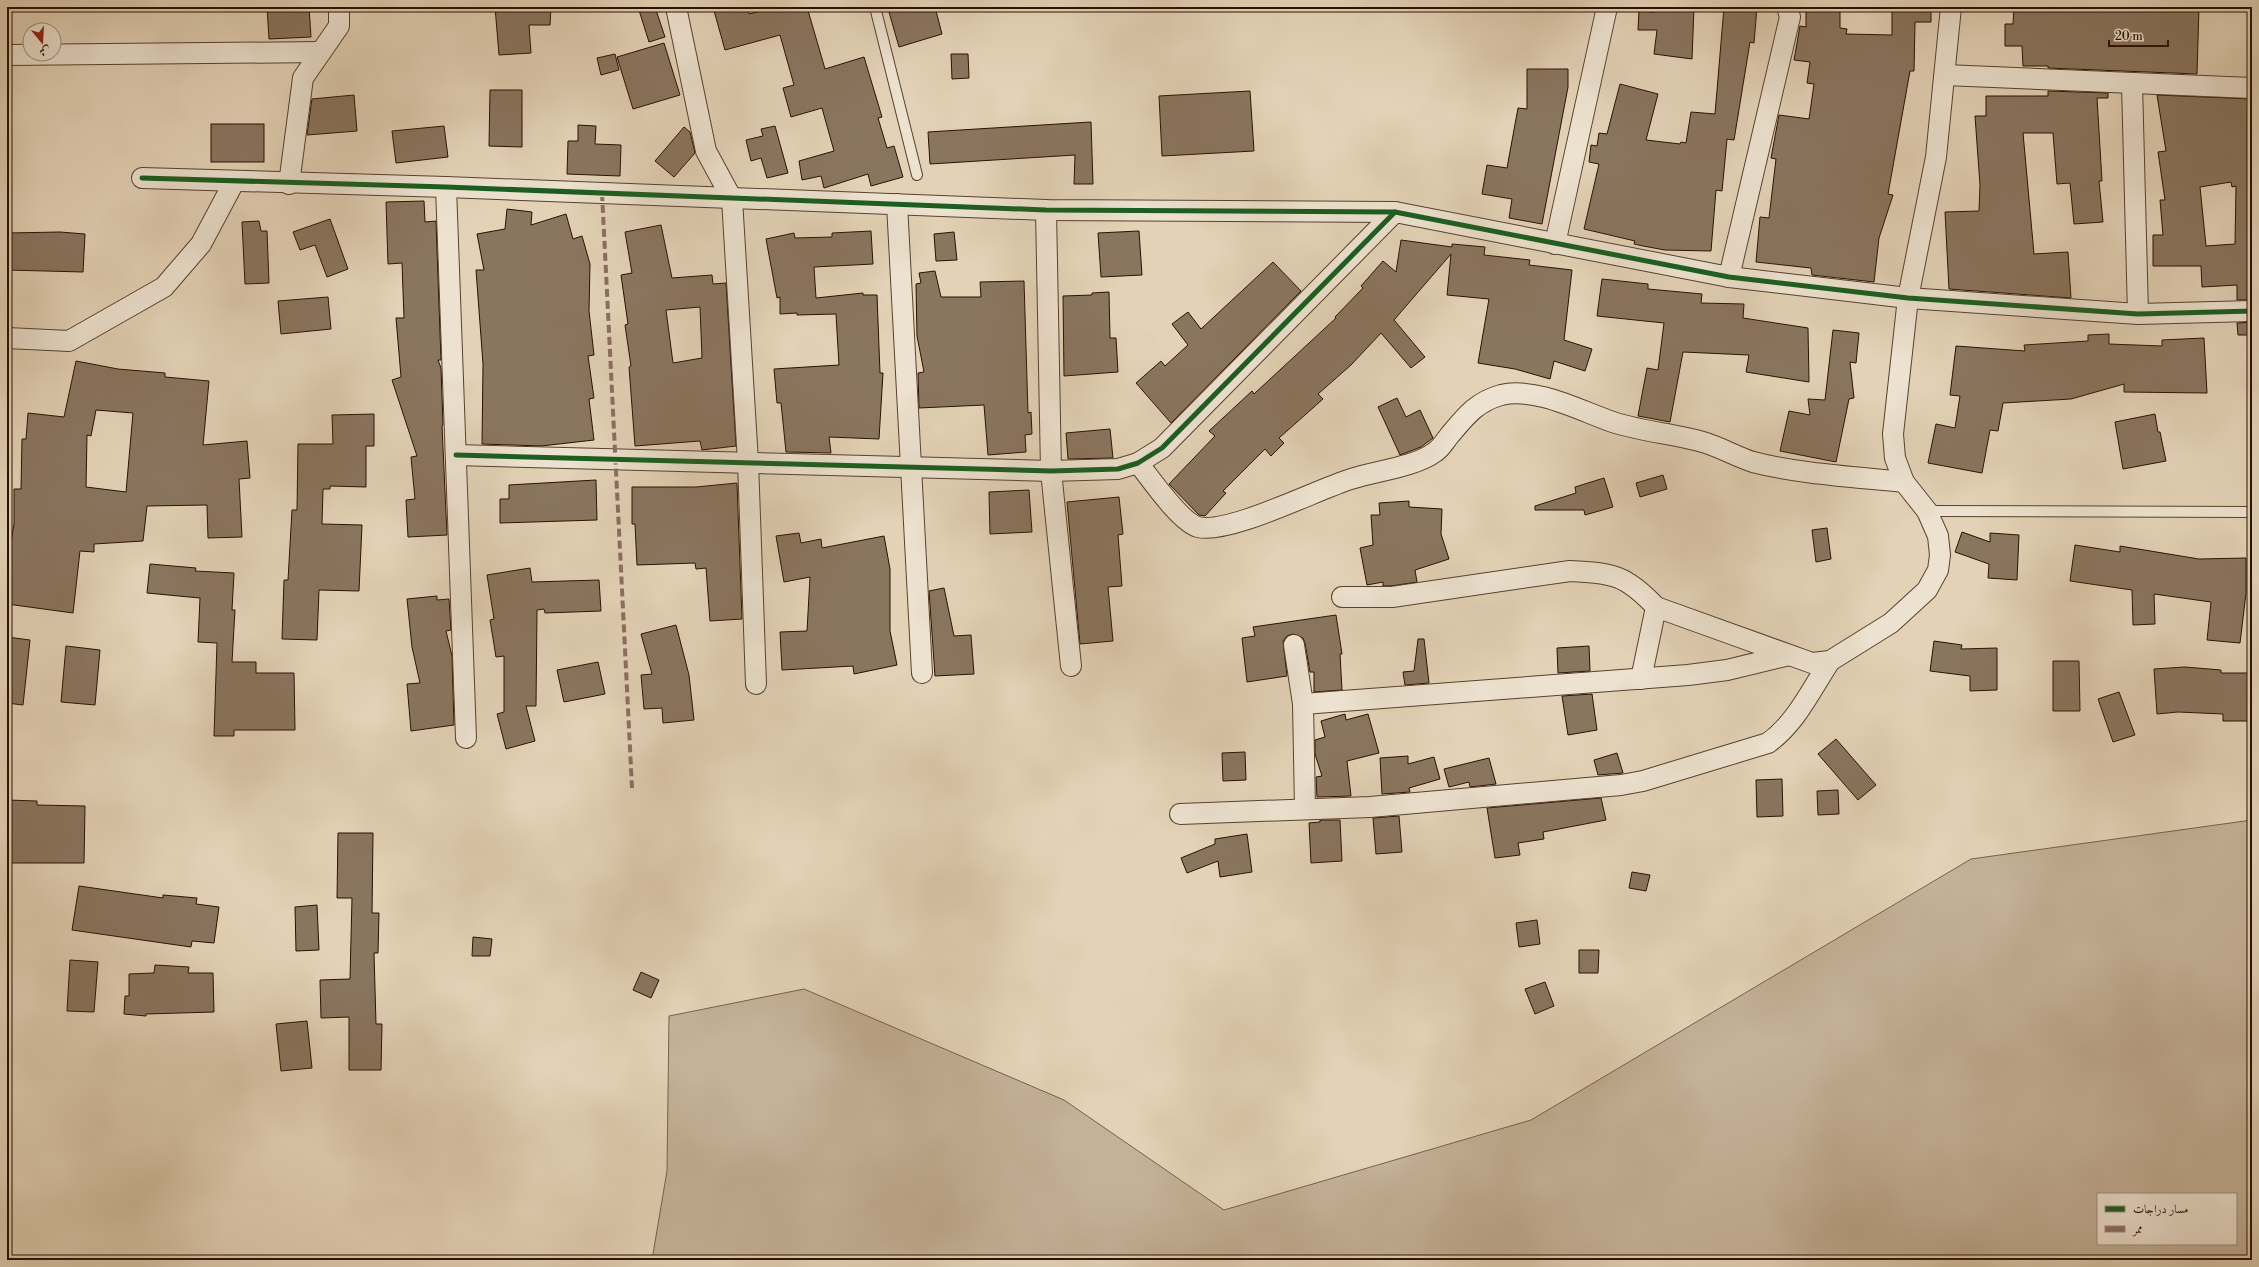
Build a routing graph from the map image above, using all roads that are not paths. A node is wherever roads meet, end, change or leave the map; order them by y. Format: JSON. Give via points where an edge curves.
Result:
{"nodes":[{"id":1,"x":340,"y":7,"type":"edge"},
{"id":2,"x":676,"y":7,"type":"edge"},
{"id":3,"x":875,"y":7,"type":"edge"},
{"id":4,"x":1607,"y":7,"type":"edge"},
{"id":5,"x":1787,"y":7,"type":"edge"},
{"id":6,"x":1951,"y":7,"type":"edge"},
{"id":7,"x":321,"y":52,"type":"junction"},
{"id":8,"x":7,"y":55,"type":"edge"},
{"id":9,"x":1946,"y":75,"type":"junction"},
{"id":10,"x":2132,"y":84,"type":"junction"},
{"id":11,"x":2252,"y":88,"type":"edge"},
{"id":12,"x":917,"y":175,"type":"dead end"},
{"id":13,"x":142,"y":178,"type":"dead end"},
{"id":14,"x":234,"y":182,"type":"junction"},
{"id":15,"x":289,"y":184,"type":"junction"},
{"id":16,"x":446,"y":187,"type":"junction"},
{"id":17,"x":732,"y":199,"type":"junction"},
{"id":18,"x":897,"y":204,"type":"junction"},
{"id":19,"x":1046,"y":210,"type":"junction"},
{"id":20,"x":1395,"y":212,"type":"junction"},
{"id":21,"x":1555,"y":244,"type":"junction"},
{"id":22,"x":1729,"y":277,"type":"junction"},
{"id":23,"x":1908,"y":298,"type":"junction"},
{"id":24,"x":2252,"y":311,"type":"edge"},
{"id":25,"x":2138,"y":314,"type":"junction"},
{"id":26,"x":7,"y":338,"type":"edge"},
{"id":27,"x":456,"y":455,"type":"junction"},
{"id":28,"x":748,"y":462,"type":"junction"},
{"id":29,"x":1138,"y":463,"type":"junction"},
{"id":30,"x":911,"y":466,"type":"junction"},
{"id":31,"x":1052,"y":471,"type":"junction"},
{"id":32,"x":1904,"y":482,"type":"junction"},
{"id":33,"x":1927,"y":512,"type":"junction"},
{"id":34,"x":2252,"y":512,"type":"edge"},
{"id":35,"x":1342,"y":596,"type":"dead end"},
{"id":36,"x":1656,"y":607,"type":"junction"},
{"id":37,"x":1294,"y":645,"type":"dead end"},
{"id":38,"x":1789,"y":655,"type":"junction"},
{"id":39,"x":1830,"y":661,"type":"junction"},
{"id":40,"x":1070,"y":666,"type":"dead end"},
{"id":41,"x":922,"y":673,"type":"dead end"},
{"id":42,"x":1641,"y":679,"type":"junction"},
{"id":43,"x":756,"y":684,"type":"dead end"},
{"id":44,"x":1303,"y":704,"type":"junction"},
{"id":45,"x":466,"y":738,"type":"dead end"},
{"id":46,"x":1305,"y":808,"type":"junction"},
{"id":47,"x":1180,"y":814,"type":"dead end"}],
"edges":[{"from":1,"to":7,"type":"street","via":[[339,26]]},
{"from":2,"to":17,"type":"street","via":[[706,151]]},
{"from":3,"to":12,"type":"lane"},
{"from":4,"to":21,"type":"street"},
{"from":5,"to":22,"type":"street","via":[[1790,17]]},
{"from":6,"to":9,"type":"street"},
{"from":7,"to":8,"type":"street"},
{"from":7,"to":15,"type":"street","via":[[303,78]]},
{"from":9,"to":10,"type":"street"},
{"from":9,"to":23,"type":"street","via":[[1936,157]]},
{"from":10,"to":11,"type":"street"},
{"from":10,"to":25,"type":"street"},
{"from":13,"to":14,"type":"street"},
{"from":14,"to":15,"type":"street"},
{"from":14,"to":26,"type":"street","via":[[201,244],[164,287],[69,341]]},
{"from":15,"to":16,"type":"street"},
{"from":16,"to":17,"type":"street"},
{"from":16,"to":27,"type":"street"},
{"from":17,"to":18,"type":"street"},
{"from":17,"to":28,"type":"street"},
{"from":18,"to":19,"type":"street"},
{"from":18,"to":30,"type":"street"},
{"from":19,"to":20,"type":"street"},
{"from":19,"to":31,"type":"street"},
{"from":20,"to":21,"type":"street"},
{"from":20,"to":29,"type":"street","via":[[1162,448]]},
{"from":21,"to":22,"type":"street"},
{"from":22,"to":23,"type":"street"},
{"from":23,"to":25,"type":"street"},
{"from":23,"to":32,"type":"street","via":[[1893,434],[1895,458]]},
{"from":24,"to":25,"type":"street"},
{"from":27,"to":28,"type":"street"},
{"from":27,"to":45,"type":"street"},
{"from":28,"to":30,"type":"street"},
{"from":28,"to":43,"type":"street"},
{"from":29,"to":31,"type":"street","via":[[1118,469]]},
{"from":29,"to":32,"type":"street","via":[[1190,524],[1201,528],[1225,525],[1287,505],[1348,480],[1416,461],[1436,452],[1475,406],[1502,395],[1524,395],[1558,401],[1633,427],[1706,443],[1753,462],[1823,474]]},
{"from":30,"to":31,"type":"street"},
{"from":30,"to":41,"type":"street"},
{"from":31,"to":40,"type":"street"},
{"from":32,"to":33,"type":"street"},
{"from":33,"to":34,"type":"lane"},
{"from":33,"to":39,"type":"street","via":[[1938,536],[1940,555],[1938,570],[1927,590],[1891,623]]},
{"from":35,"to":36,"type":"street","via":[[1392,597],[1570,571],[1600,572],[1624,578]]},
{"from":36,"to":38,"type":"street"},
{"from":36,"to":42,"type":"street"},
{"from":37,"to":44,"type":"street"},
{"from":38,"to":39,"type":"street","via":[[1812,663]]},
{"from":38,"to":42,"type":"street","via":[[1727,670]]},
{"from":39,"to":46,"type":"street","via":[[1793,720],[1768,743],[1643,781],[1370,807]]},
{"from":42,"to":44,"type":"street"},
{"from":44,"to":46,"type":"street"},
{"from":46,"to":47,"type":"street"}]}
